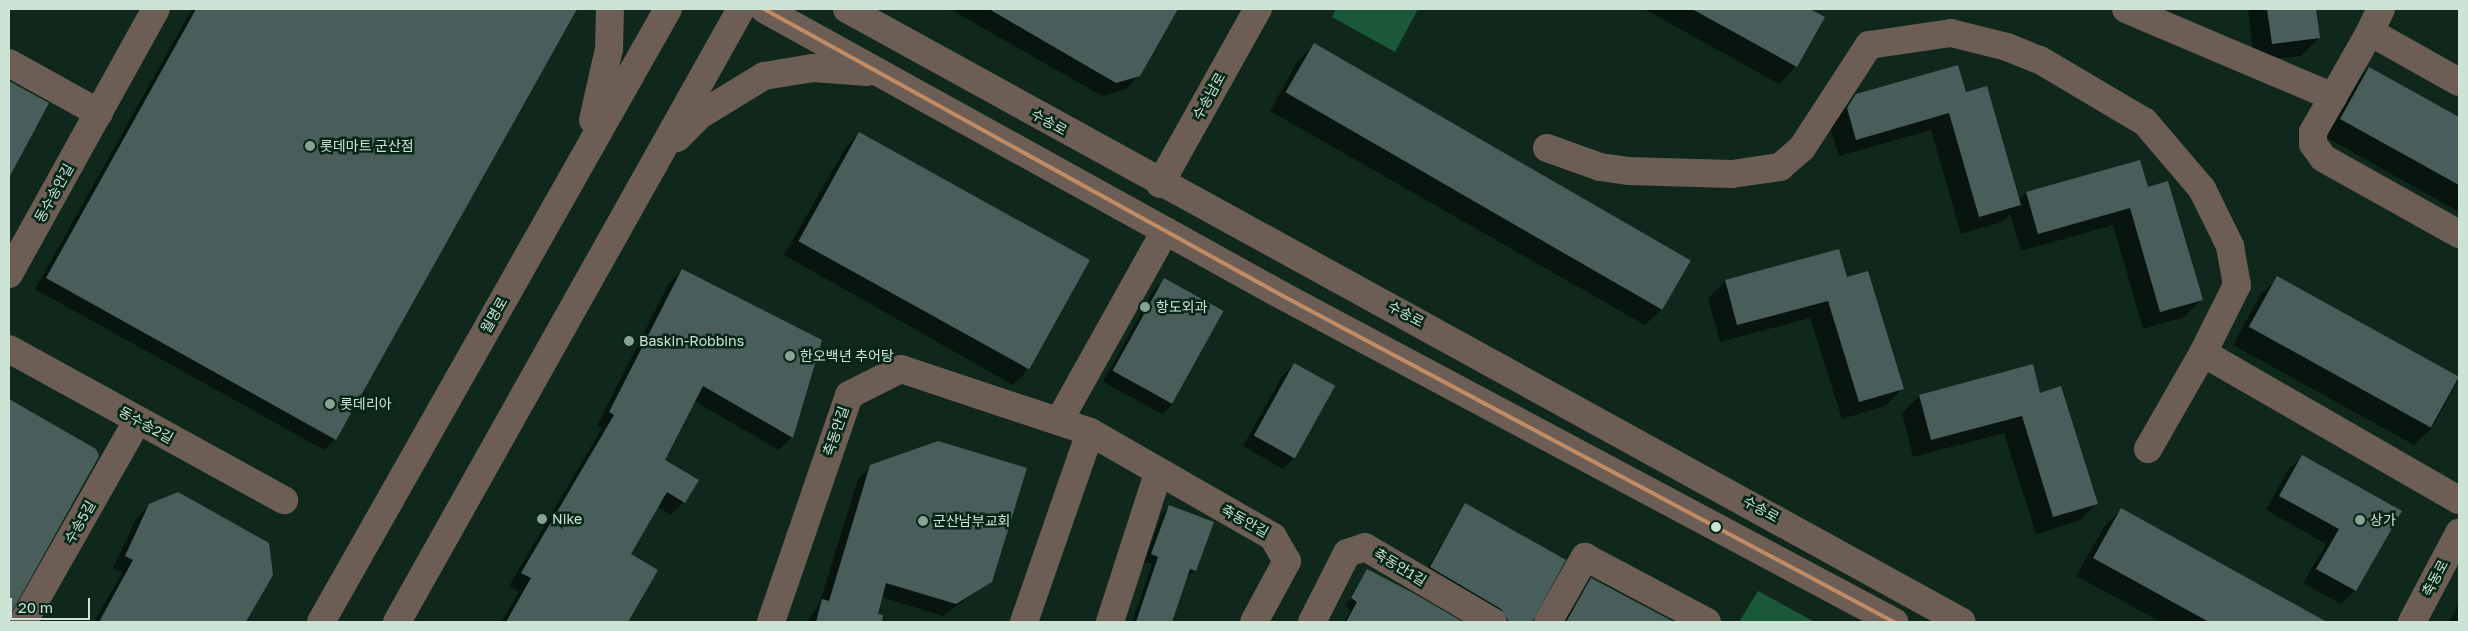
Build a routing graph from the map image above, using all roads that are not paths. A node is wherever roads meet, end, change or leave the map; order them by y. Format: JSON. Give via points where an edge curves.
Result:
{"nodes":[{"id":1,"x":156,"y":9,"type":"edge"},
{"id":2,"x":610,"y":9,"type":"edge"},
{"id":3,"x":668,"y":9,"type":"edge"},
{"id":4,"x":742,"y":9,"type":"edge"},
{"id":5,"x":764,"y":9,"type":"edge"},
{"id":6,"x":848,"y":9,"type":"edge"},
{"id":7,"x":880,"y":9,"type":"edge"},
{"id":8,"x":1258,"y":9,"type":"edge"},
{"id":9,"x":2126,"y":9,"type":"edge"},
{"id":10,"x":2376,"y":20,"type":"edge"},
{"id":11,"x":914,"y":46,"type":"junction"},
{"id":12,"x":9,"y":64,"type":"edge"},
{"id":13,"x":883,"y":75,"type":"junction"},
{"id":14,"x":2459,"y":82,"type":"edge"},
{"id":15,"x":2333,"y":97,"type":"junction"},
{"id":16,"x":99,"y":112,"type":"junction"},
{"id":17,"x":1547,"y":148,"type":"dead end"},
{"id":18,"x":583,"y":158,"type":"junction"},
{"id":19,"x":651,"y":164,"type":"junction"},
{"id":20,"x":1160,"y":184,"type":"junction"},
{"id":21,"x":1165,"y":231,"type":"junction"},
{"id":22,"x":2459,"y":234,"type":"edge"},
{"id":23,"x":9,"y":274,"type":"edge"},
{"id":24,"x":9,"y":349,"type":"edge"},
{"id":25,"x":2203,"y":353,"type":"junction"},
{"id":26,"x":137,"y":421,"type":"junction"},
{"id":27,"x":1059,"y":422,"type":"junction"},
{"id":28,"x":1090,"y":432,"type":"junction"},
{"id":29,"x":2148,"y":449,"type":"dead end"},
{"id":30,"x":1158,"y":473,"type":"junction"},
{"id":31,"x":284,"y":500,"type":"dead end"},
{"id":32,"x":2459,"y":500,"type":"edge"},
{"id":33,"x":2459,"y":533,"type":"edge"},
{"id":34,"x":23,"y":622,"type":"edge"},
{"id":35,"x":321,"y":622,"type":"edge"},
{"id":36,"x":397,"y":622,"type":"edge"},
{"id":37,"x":771,"y":622,"type":"edge"},
{"id":38,"x":1024,"y":622,"type":"edge"},
{"id":39,"x":1110,"y":622,"type":"edge"},
{"id":40,"x":1254,"y":622,"type":"edge"},
{"id":41,"x":1312,"y":622,"type":"edge"},
{"id":42,"x":1493,"y":622,"type":"edge"},
{"id":43,"x":1548,"y":622,"type":"edge"},
{"id":44,"x":1707,"y":622,"type":"edge"},
{"id":45,"x":1894,"y":622,"type":"edge"},
{"id":46,"x":1962,"y":622,"type":"edge"},
{"id":47,"x":2412,"y":622,"type":"edge"}],
"edges":[{"from":1,"to":16,"type":"street","name":"동수송안길"},
{"from":2,"to":18,"type":"street","via":[[606,66]]},
{"from":3,"to":18,"type":"street","name":"월명로"},
{"from":4,"to":19,"type":"street"},
{"from":5,"to":13,"type":"street"},
{"from":6,"to":11,"type":"street","name":"수송로"},
{"from":7,"to":11,"type":"street"},
{"from":8,"to":20,"type":"street","name":"수송남로"},
{"from":9,"to":15,"type":"street"},
{"from":10,"to":14,"type":"street"},
{"from":10,"to":15,"type":"street"},
{"from":11,"to":20,"type":"street","name":"수송로"},
{"from":12,"to":16,"type":"street"},
{"from":13,"to":19,"type":"street","via":[[845,67],[764,76],[700,115]]},
{"from":13,"to":21,"type":"street"},
{"from":15,"to":22,"type":"street","via":[[2313,132],[2318,152]]},
{"from":16,"to":23,"type":"street","name":"동수송안길"},
{"from":17,"to":25,"type":"street","via":[[1600,167],[1628,171],[1732,174],[1780,167],[1802,148],[1869,45],[1951,33],[2007,47],[2040,60],[2144,122],[2202,189],[2230,246],[2236,285]]},
{"from":18,"to":35,"type":"street","name":"월명로"},
{"from":19,"to":36,"type":"street"},
{"from":20,"to":46,"type":"street","name":"수송로","via":[[1466,346]]},
{"from":21,"to":27,"type":"street"},
{"from":21,"to":45,"type":"street"},
{"from":24,"to":26,"type":"street","name":"동수송2길"},
{"from":25,"to":29,"type":"street"},
{"from":25,"to":32,"type":"street"},
{"from":26,"to":31,"type":"street","name":"동수송2길"},
{"from":26,"to":34,"type":"street","name":"수송5길"},
{"from":27,"to":28,"type":"street","name":"축동안길"},
{"from":27,"to":37,"type":"street","name":"축동안길","via":[[901,369],[849,395]]},
{"from":28,"to":30,"type":"street","name":"축동안길"},
{"from":28,"to":38,"type":"street"},
{"from":30,"to":39,"type":"street"},
{"from":30,"to":40,"type":"street","name":"축동안길","via":[[1273,537],[1286,561]]},
{"from":33,"to":47,"type":"street","name":"축동로"},
{"from":41,"to":42,"type":"street","name":"축동안1길","via":[[1347,553],[1366,547]]},
{"from":43,"to":44,"type":"street","via":[[1585,557]]}]}
